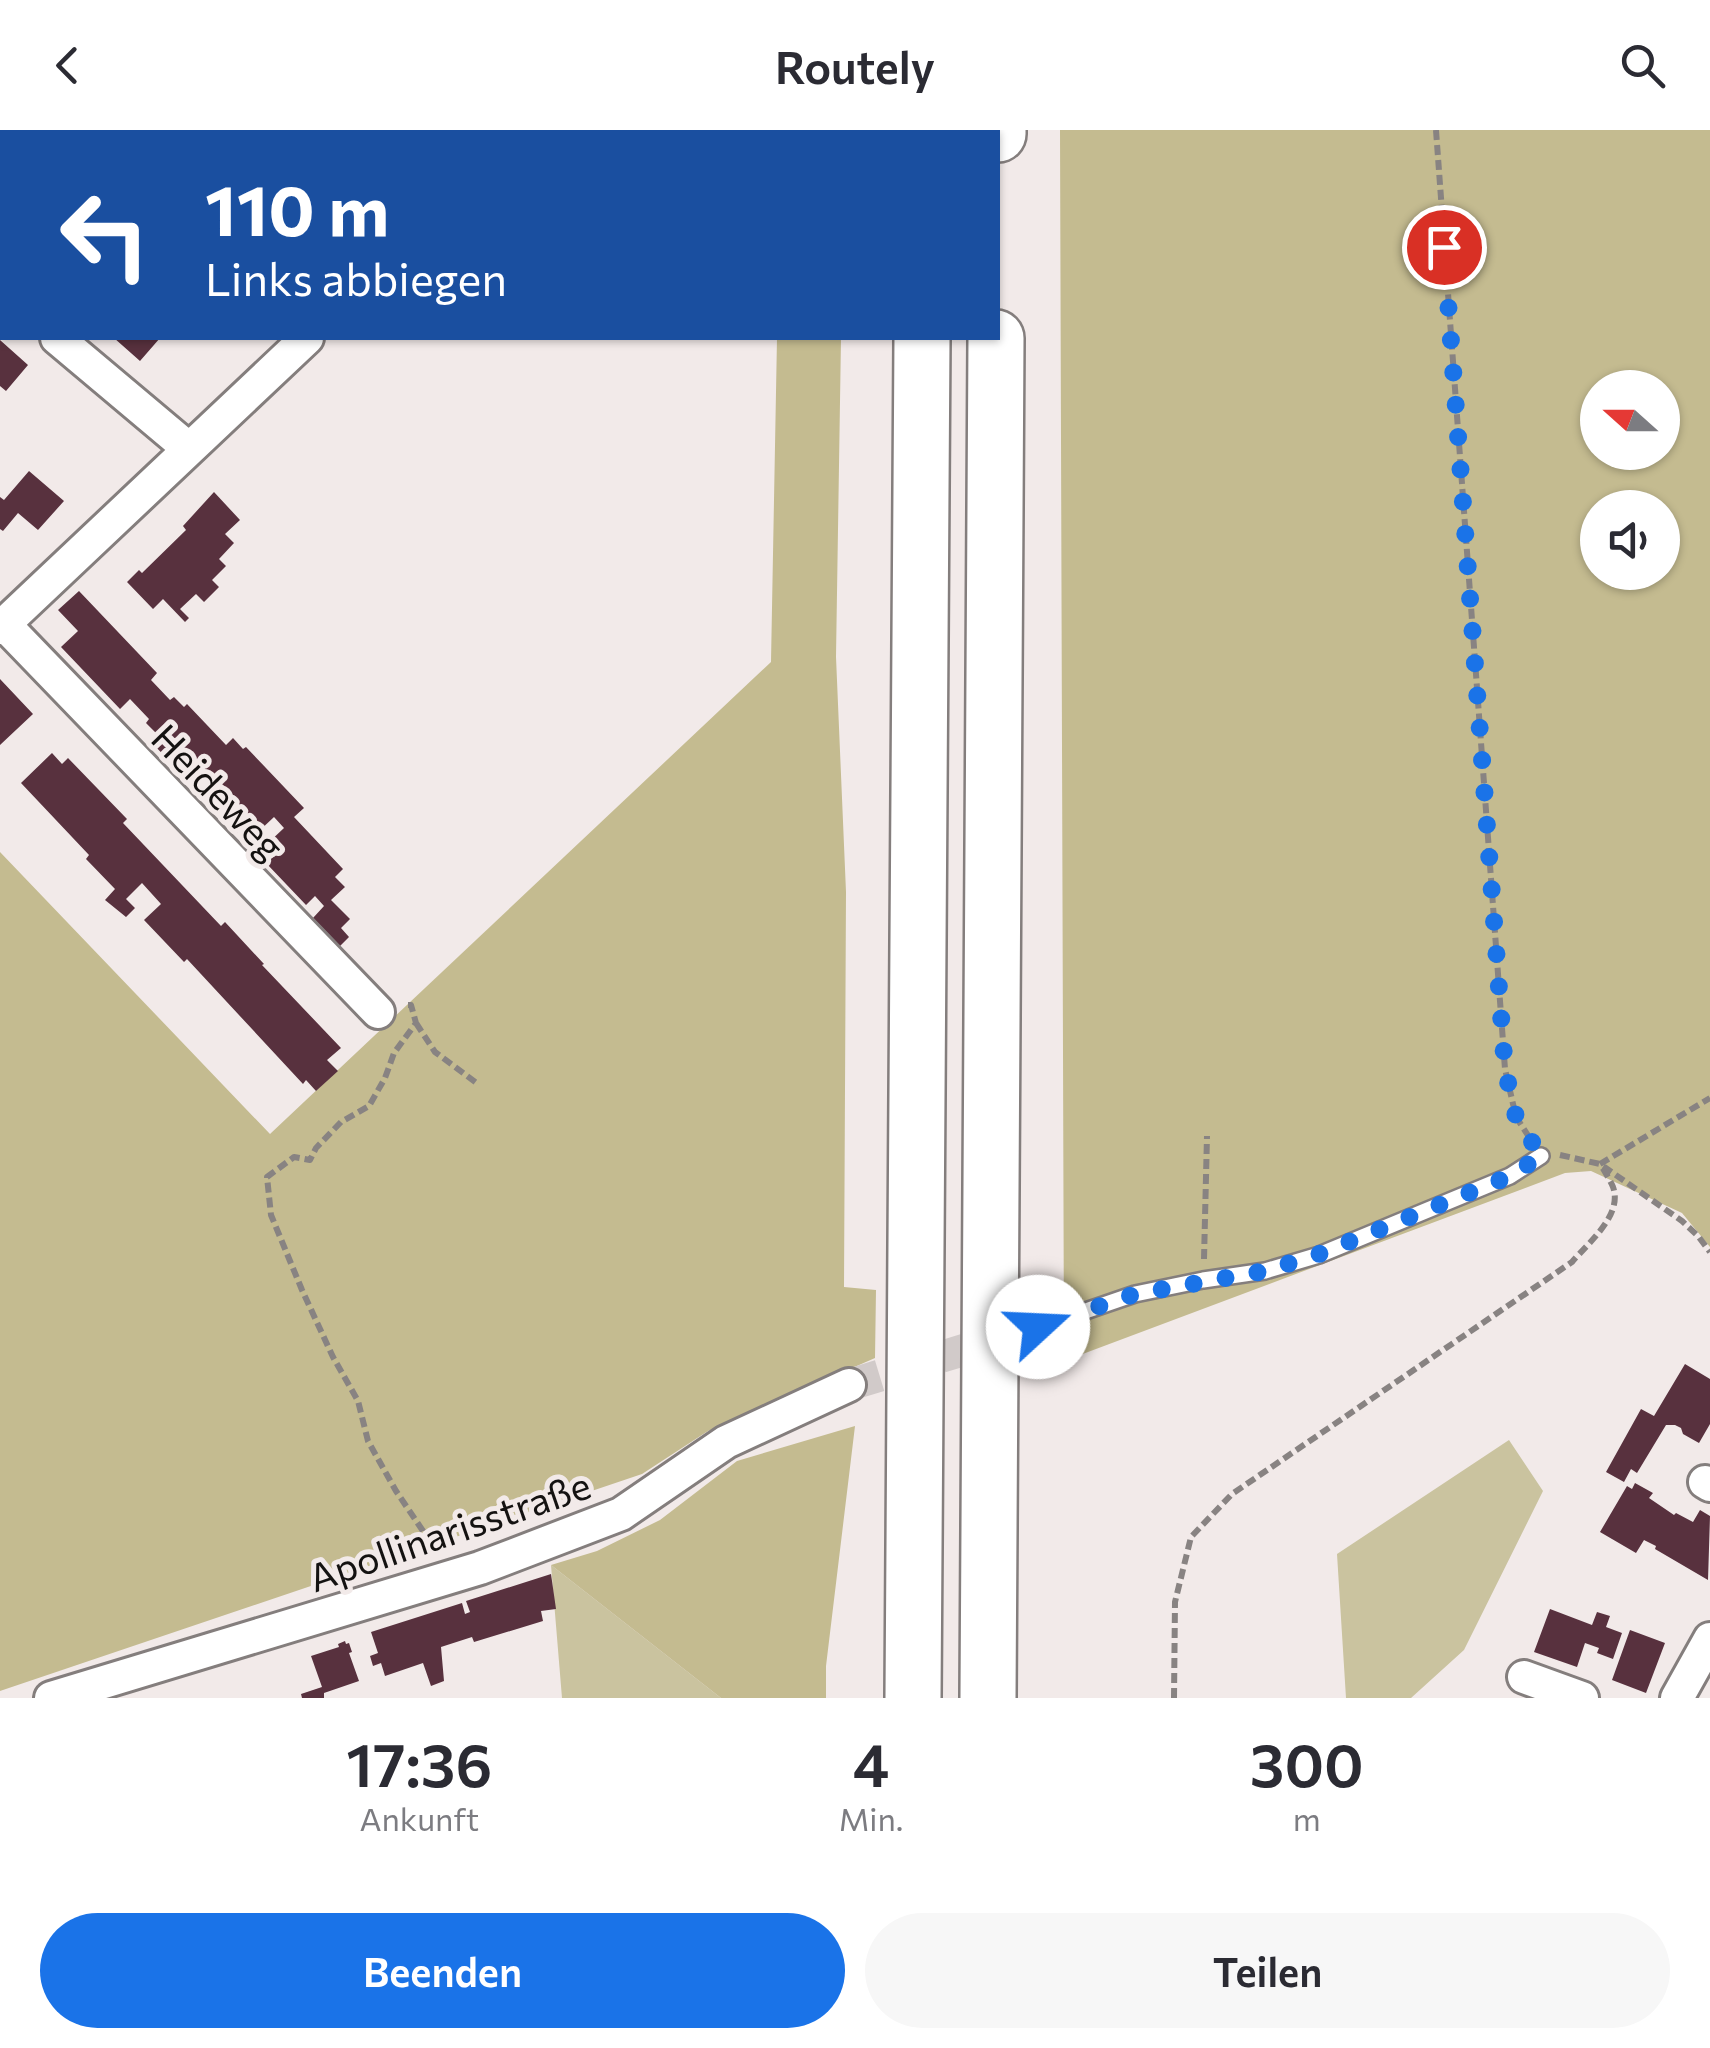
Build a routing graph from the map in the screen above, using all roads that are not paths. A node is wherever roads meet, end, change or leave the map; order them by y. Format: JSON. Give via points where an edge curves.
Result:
{"nodes":[{"id":1,"x":59,"y":340,"type":"edge"},
{"id":2,"x":305,"y":340,"type":"edge"},
{"id":3,"x":922,"y":340,"type":"edge"},
{"id":4,"x":996,"y":340,"type":"edge"},
{"id":5,"x":189,"y":449,"type":"junction"},
{"id":6,"x":2,"y":626,"type":"edge"},
{"id":7,"x":378,"y":1012,"type":"road end"},
{"id":8,"x":1541,"y":1156,"type":"road end"},
{"id":9,"x":1038,"y":1327,"type":"tunnel mouth"},
{"id":10,"x":850,"y":1385,"type":"tunnel mouth"},
{"id":11,"x":1710,"y":1639,"type":"edge"},
{"id":12,"x":1524,"y":1677,"type":"dead end"},
{"id":13,"x":52,"y":1698,"type":"edge"},
{"id":14,"x":913,"y":1698,"type":"edge"},
{"id":15,"x":988,"y":1698,"type":"edge"},
{"id":16,"x":1582,"y":1698,"type":"edge"},
{"id":17,"x":1678,"y":1698,"type":"edge"}],
"edges":[{"from":1,"to":5,"type":"street"},
{"from":2,"to":5,"type":"street","name":"Heideweg"},
{"from":3,"to":14,"type":"highway"},
{"from":4,"to":15,"type":"highway"},
{"from":5,"to":6,"type":"street","name":"Heideweg"},
{"from":6,"to":7,"type":"street","name":"Heideweg"},
{"from":8,"to":9,"type":"lane","via":[[1510,1176],[1319,1254],[1265,1271],[1135,1294]]},
{"from":10,"to":13,"type":"street","name":"Apollinarisstraße","via":[[726,1442],[621,1514],[480,1568]]},
{"from":11,"to":17,"type":"street"},
{"from":12,"to":16,"type":"street"}]}
